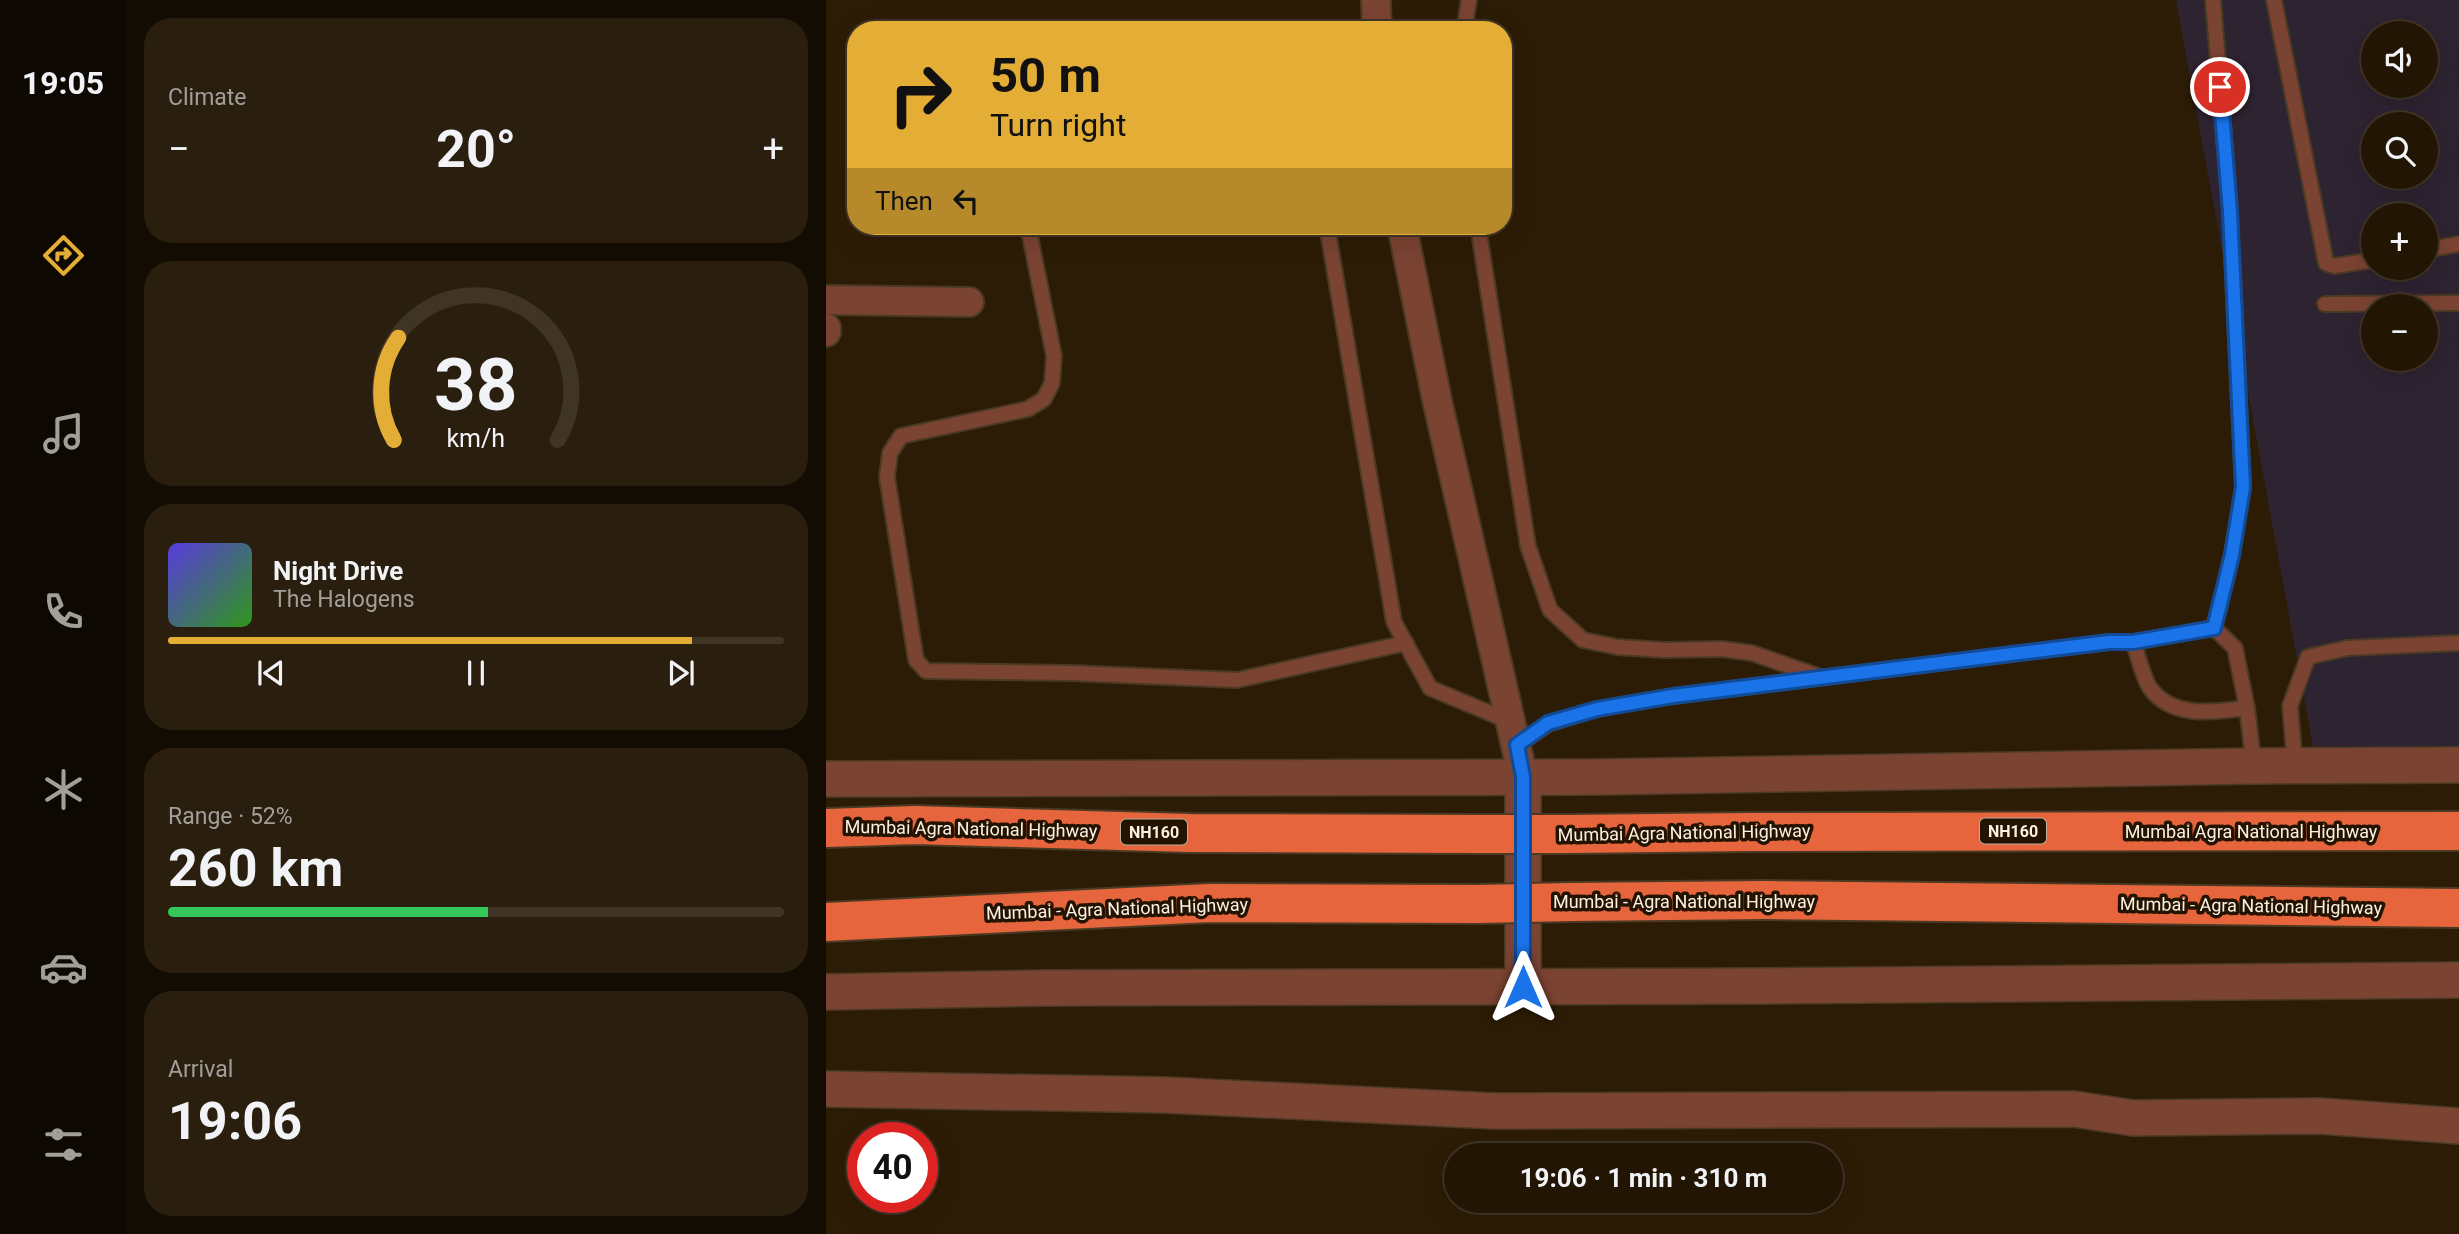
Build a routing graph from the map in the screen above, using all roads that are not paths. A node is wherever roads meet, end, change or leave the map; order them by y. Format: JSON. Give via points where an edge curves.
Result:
{"nodes":[{"id":1,"x":1376,"y":0,"type":"edge"},
{"id":2,"x":1469,"y":0,"type":"edge"},
{"id":3,"x":2213,"y":0,"type":"edge"},
{"id":4,"x":2274,"y":0,"type":"edge"},
{"id":5,"x":1377,"y":21,"type":"edge"},
{"id":6,"x":1466,"y":21,"type":"edge"},
{"id":7,"x":1030,"y":235,"type":"edge"},
{"id":8,"x":1329,"y":235,"type":"edge"},
{"id":9,"x":1404,"y":235,"type":"edge"},
{"id":10,"x":1479,"y":235,"type":"edge"},
{"id":11,"x":2459,"y":244,"type":"edge"},
{"id":12,"x":2438,"y":248,"type":"edge"},
{"id":13,"x":2361,"y":262,"type":"edge"},
{"id":14,"x":826,"y":300,"type":"edge"},
{"id":15,"x":969,"y":302,"type":"dead end"},
{"id":16,"x":2459,"y":303,"type":"edge"},
{"id":17,"x":2325,"y":304,"type":"dead end"},
{"id":18,"x":2214,"y":628,"type":"junction"},
{"id":19,"x":2133,"y":642,"type":"junction"},
{"id":20,"x":1406,"y":643,"type":"junction"},
{"id":21,"x":2459,"y":643,"type":"edge"},
{"id":22,"x":1823,"y":678,"type":"junction"},
{"id":23,"x":2247,"y":708,"type":"junction"},
{"id":24,"x":1517,"y":748,"type":"junction"},
{"id":25,"x":2459,"y":765,"type":"edge"},
{"id":26,"x":2253,"y":766,"type":"junction"},
{"id":27,"x":2295,"y":766,"type":"junction"},
{"id":28,"x":826,"y":779,"type":"edge"},
{"id":29,"x":826,"y":828,"type":"edge"},
{"id":30,"x":2459,"y":831,"type":"edge"},
{"id":31,"x":2459,"y":908,"type":"edge"},
{"id":32,"x":826,"y":922,"type":"edge"},
{"id":33,"x":2459,"y":980,"type":"edge"},
{"id":34,"x":1523,"y":987,"type":"junction"},
{"id":35,"x":826,"y":992,"type":"edge"},
{"id":36,"x":826,"y":1089,"type":"edge"},
{"id":37,"x":2459,"y":1126,"type":"edge"}],
"edges":[{"from":1,"to":5,"type":"street"},
{"from":2,"to":6,"type":"lane"},
{"from":3,"to":18,"type":"lane","via":[[2230,211],[2243,487]]},
{"from":4,"to":13,"type":"lane","via":[[2326,263]]},
{"from":7,"to":20,"type":"lane","via":[[1054,356],[1052,383],[1044,400],[1028,409],[901,436],[890,453],[887,477],[916,660],[926,671],[1237,680]]},
{"from":8,"to":20,"type":"lane","via":[[1394,622]]},
{"from":9,"to":24,"type":"street"},
{"from":10,"to":22,"type":"lane","via":[[1528,546],[1550,610],[1583,640],[1617,647],[1752,653]]},
{"from":11,"to":12,"type":"lane"},
{"from":14,"to":15,"type":"street"},
{"from":16,"to":17,"type":"lane"},
{"from":18,"to":19,"type":"lane"},
{"from":18,"to":23,"type":"lane","via":[[2235,648]]},
{"from":19,"to":22,"type":"lane"},
{"from":19,"to":23,"type":"lane","via":[[2150,688],[2171,706],[2218,712]]},
{"from":20,"to":24,"type":"lane","via":[[1430,688]]},
{"from":21,"to":27,"type":"lane","via":[[2347,648],[2308,657],[2290,706]]},
{"from":22,"to":24,"type":"lane","via":[[1597,709],[1548,723]]},
{"from":23,"to":26,"type":"lane"},
{"from":24,"to":26,"type":"street"},
{"from":24,"to":28,"type":"street"},
{"from":24,"to":34,"type":"street"},
{"from":25,"to":27,"type":"street"},
{"from":26,"to":27,"type":"street"},
{"from":29,"to":30,"type":"highway","name":"Mumbai Agra National Highway","number":"NH160","bridge":true,"via":[[915,825],[1481,834]]},
{"from":31,"to":32,"type":"highway","name":"Mumbai - Agra National Highway","bridge":true,"via":[[1780,900],[1210,903]]},
{"from":33,"to":34,"type":"street"},
{"from":34,"to":35,"type":"street"},
{"from":36,"to":37,"type":"street","via":[[1166,1095],[1494,1111],[2074,1109],[2133,1118],[2320,1116]]}]}
